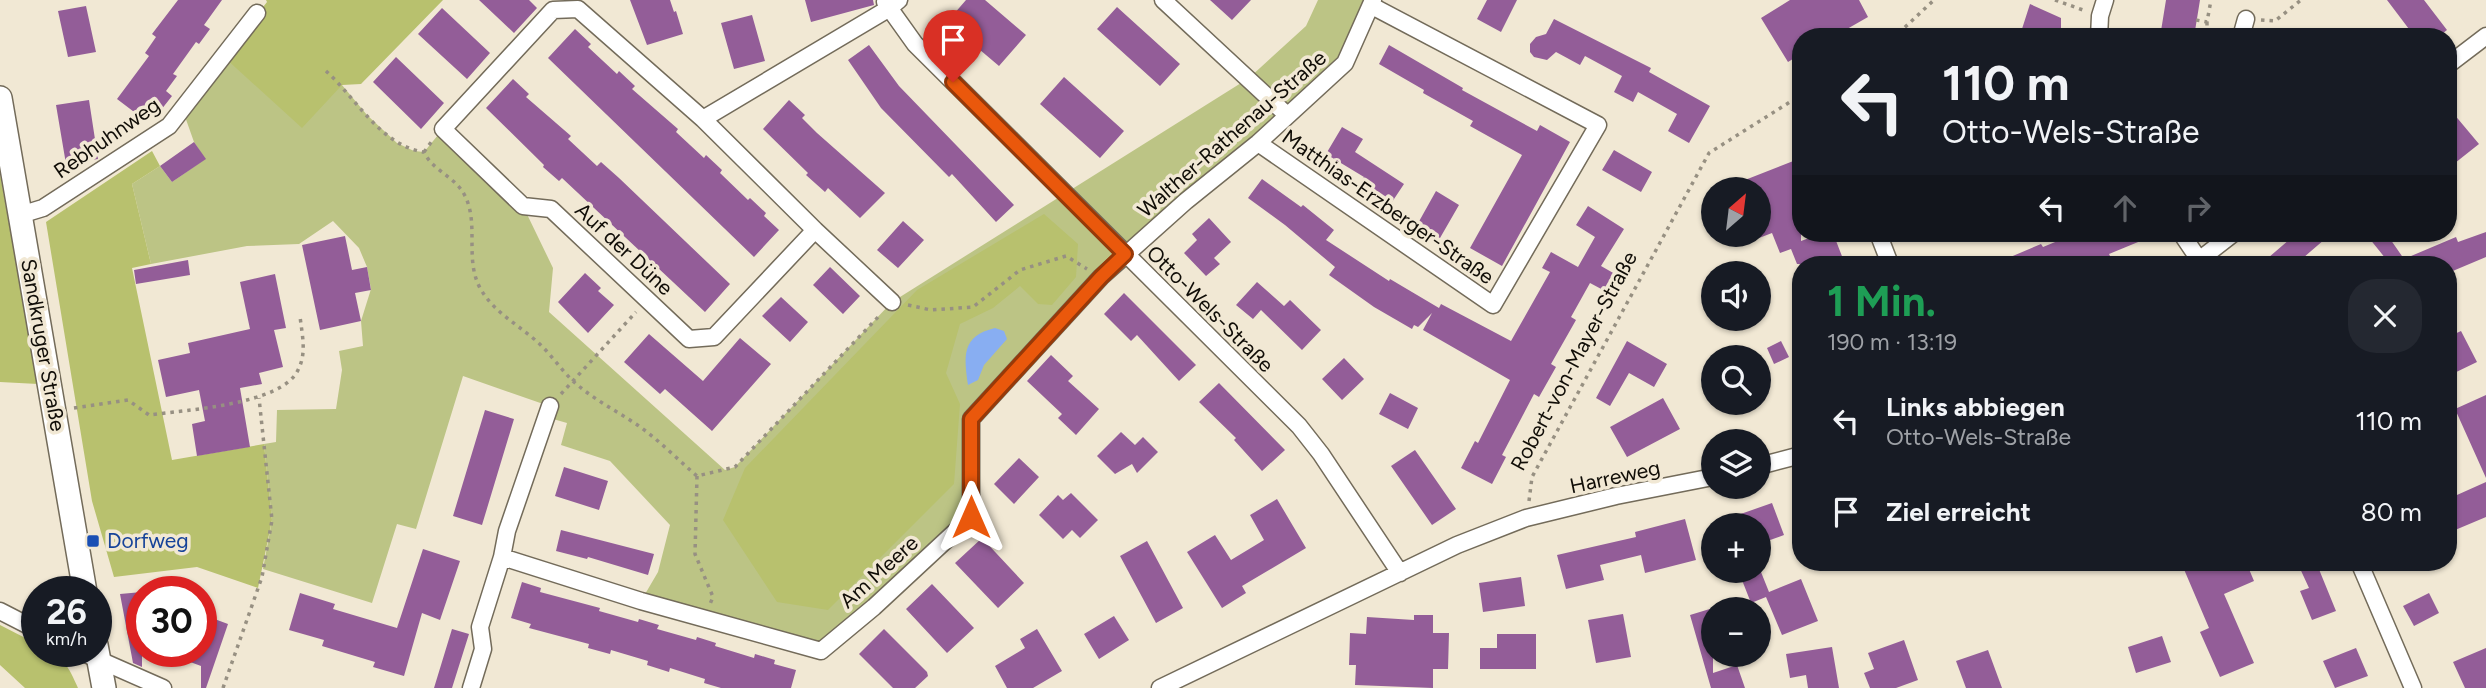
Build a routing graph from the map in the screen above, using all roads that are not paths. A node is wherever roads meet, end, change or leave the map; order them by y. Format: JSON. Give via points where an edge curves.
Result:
{"nodes":[{"id":1,"x":1163,"y":0,"type":"edge"},
{"id":2,"x":2105,"y":0,"type":"edge"},
{"id":3,"x":890,"y":3,"type":"edge"},
{"id":4,"x":1373,"y":3,"type":"edge"},
{"id":5,"x":582,"y":4,"type":"edge"},
{"id":6,"x":257,"y":13,"type":"dead end"},
{"id":7,"x":2245,"y":19,"type":"road end"},
{"id":8,"x":2099,"y":28,"type":"edge"},
{"id":9,"x":2243,"y":28,"type":"edge"},
{"id":10,"x":2486,"y":36,"type":"edge"},
{"id":11,"x":2457,"y":58,"type":"edge"},
{"id":12,"x":0,"y":99,"type":"edge"},
{"id":13,"x":1287,"y":115,"type":"junction"},
{"id":14,"x":703,"y":119,"type":"junction"},
{"id":15,"x":1258,"y":143,"type":"junction"},
{"id":16,"x":20,"y":215,"type":"junction"},
{"id":17,"x":815,"y":230,"type":"junction"},
{"id":18,"x":2223,"y":242,"type":"edge"},
{"id":19,"x":1125,"y":254,"type":"junction"},
{"id":20,"x":2206,"y":256,"type":"edge"},
{"id":21,"x":892,"y":302,"type":"dead end"},
{"id":22,"x":550,"y":406,"type":"road end"},
{"id":23,"x":1792,"y":457,"type":"edge"},
{"id":24,"x":1771,"y":463,"type":"edge"},
{"id":25,"x":1701,"y":479,"type":"edge"},
{"id":26,"x":502,"y":557,"type":"junction"},
{"id":27,"x":2363,"y":571,"type":"edge"},
{"id":28,"x":1401,"y":573,"type":"junction"},
{"id":29,"x":83,"y":576,"type":"edge"},
{"id":30,"x":0,"y":611,"type":"edge"},
{"id":31,"x":21,"y":622,"type":"edge"},
{"id":32,"x":112,"y":661,"type":"edge"},
{"id":33,"x":100,"y":667,"type":"edge"},
{"id":34,"x":104,"y":688,"type":"edge"},
{"id":35,"x":163,"y":688,"type":"edge"},
{"id":36,"x":471,"y":688,"type":"edge"},
{"id":37,"x":1160,"y":688,"type":"edge"},
{"id":38,"x":2413,"y":688,"type":"edge"}],
"edges":[{"from":1,"to":13,"type":"street"},
{"from":2,"to":8,"type":"street"},
{"from":3,"to":14,"type":"street"},
{"from":3,"to":19,"type":"street","name":"Otto-Wels-Straße","via":[[915,44]]},
{"from":4,"to":13,"type":"street","name":"Walther-Rathenau-Straße","via":[[1345,63]]},
{"from":4,"to":15,"type":"street","name":"Matthias-Erzberger-Straße","via":[[1598,125],[1493,305]]},
{"from":5,"to":14,"type":"street","name":"Auf der Düne"},
{"from":5,"to":17,"type":"street","name":"Auf der Düne","via":[[553,10],[443,128],[523,206],[551,209],[689,340],[714,337]]},
{"from":6,"to":16,"type":"street","name":"Rebhuhnweg","via":[[169,126],[43,208]]},
{"from":7,"to":9,"type":"street"},
{"from":10,"to":11,"type":"street"},
{"from":12,"to":16,"type":"street","name":"Sandkruger Straße"},
{"from":13,"to":15,"type":"street","name":"Walther-Rathenau-Straße"},
{"from":14,"to":17,"type":"street","name":"Auf der Düne"},
{"from":15,"to":19,"type":"street","name":"Walther-Rathenau-Straße"},
{"from":16,"to":29,"type":"street","name":"Sandkruger Straße"},
{"from":17,"to":21,"type":"street","name":"Auf der Düne"},
{"from":18,"to":20,"type":"street"},
{"from":19,"to":26,"type":"street","name":"Am Meere","via":[[971,419],[971,517],[821,651]]},
{"from":19,"to":28,"type":"street","name":"Otto-Wels-Straße","via":[[1299,426]]},
{"from":22,"to":26,"type":"street"},
{"from":23,"to":24,"type":"street"},
{"from":25,"to":28,"type":"street","name":"Harreweg","via":[[1526,518]]},
{"from":26,"to":36,"type":"street","via":[[480,627],[483,649]]},
{"from":27,"to":38,"type":"street"},
{"from":28,"to":37,"type":"street"},
{"from":30,"to":31,"type":"street"},
{"from":32,"to":35,"type":"street"},
{"from":33,"to":34,"type":"street"}]}
